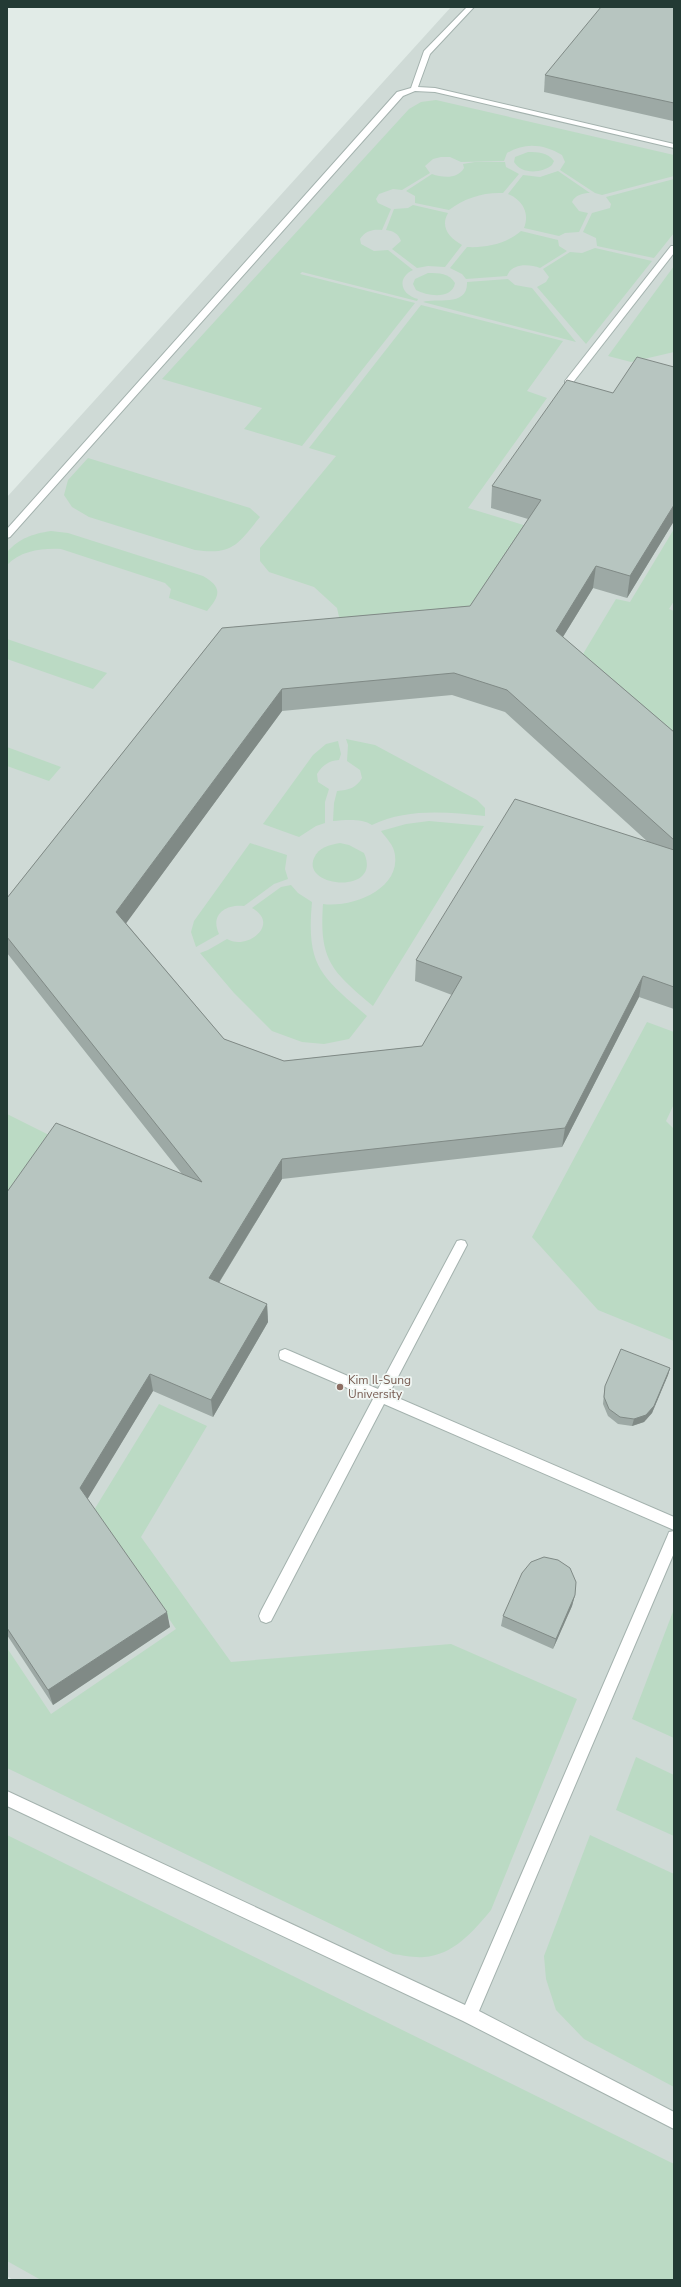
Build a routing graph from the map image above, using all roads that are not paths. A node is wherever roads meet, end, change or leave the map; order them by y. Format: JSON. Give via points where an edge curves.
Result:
{"nodes":[{"id":1,"x":471,"y":7,"type":"edge"},
{"id":2,"x":414,"y":89,"type":"junction"},
{"id":3,"x":674,"y":146,"type":"edge"},
{"id":4,"x":674,"y":248,"type":"edge"},
{"id":5,"x":568,"y":383,"type":"edge"},
{"id":6,"x":7,"y":535,"type":"edge"},
{"id":7,"x":460,"y":1245,"type":"dead end"},
{"id":8,"x":285,"y":1355,"type":"dead end"},
{"id":9,"x":381,"y":1397,"type":"junction"},
{"id":10,"x":674,"y":1524,"type":"edge"},
{"id":11,"x":674,"y":1537,"type":"edge"},
{"id":12,"x":266,"y":1616,"type":"dead end"},
{"id":13,"x":7,"y":1798,"type":"edge"},
{"id":14,"x":469,"y":2015,"type":"junction"},
{"id":15,"x":674,"y":2121,"type":"edge"}],
"edges":[{"from":1,"to":2,"type":"lane","via":[[427,53]]},
{"from":2,"to":3,"type":"lane","via":[[436,90]]},
{"from":2,"to":6,"type":"lane","via":[[400,94]]},
{"from":4,"to":5,"type":"lane"},
{"from":7,"to":9,"type":"lane"},
{"from":8,"to":9,"type":"lane"},
{"from":9,"to":10,"type":"lane"},
{"from":9,"to":12,"type":"lane"},
{"from":11,"to":14,"type":"lane"},
{"from":13,"to":14,"type":"lane"},
{"from":14,"to":15,"type":"lane"}]}
